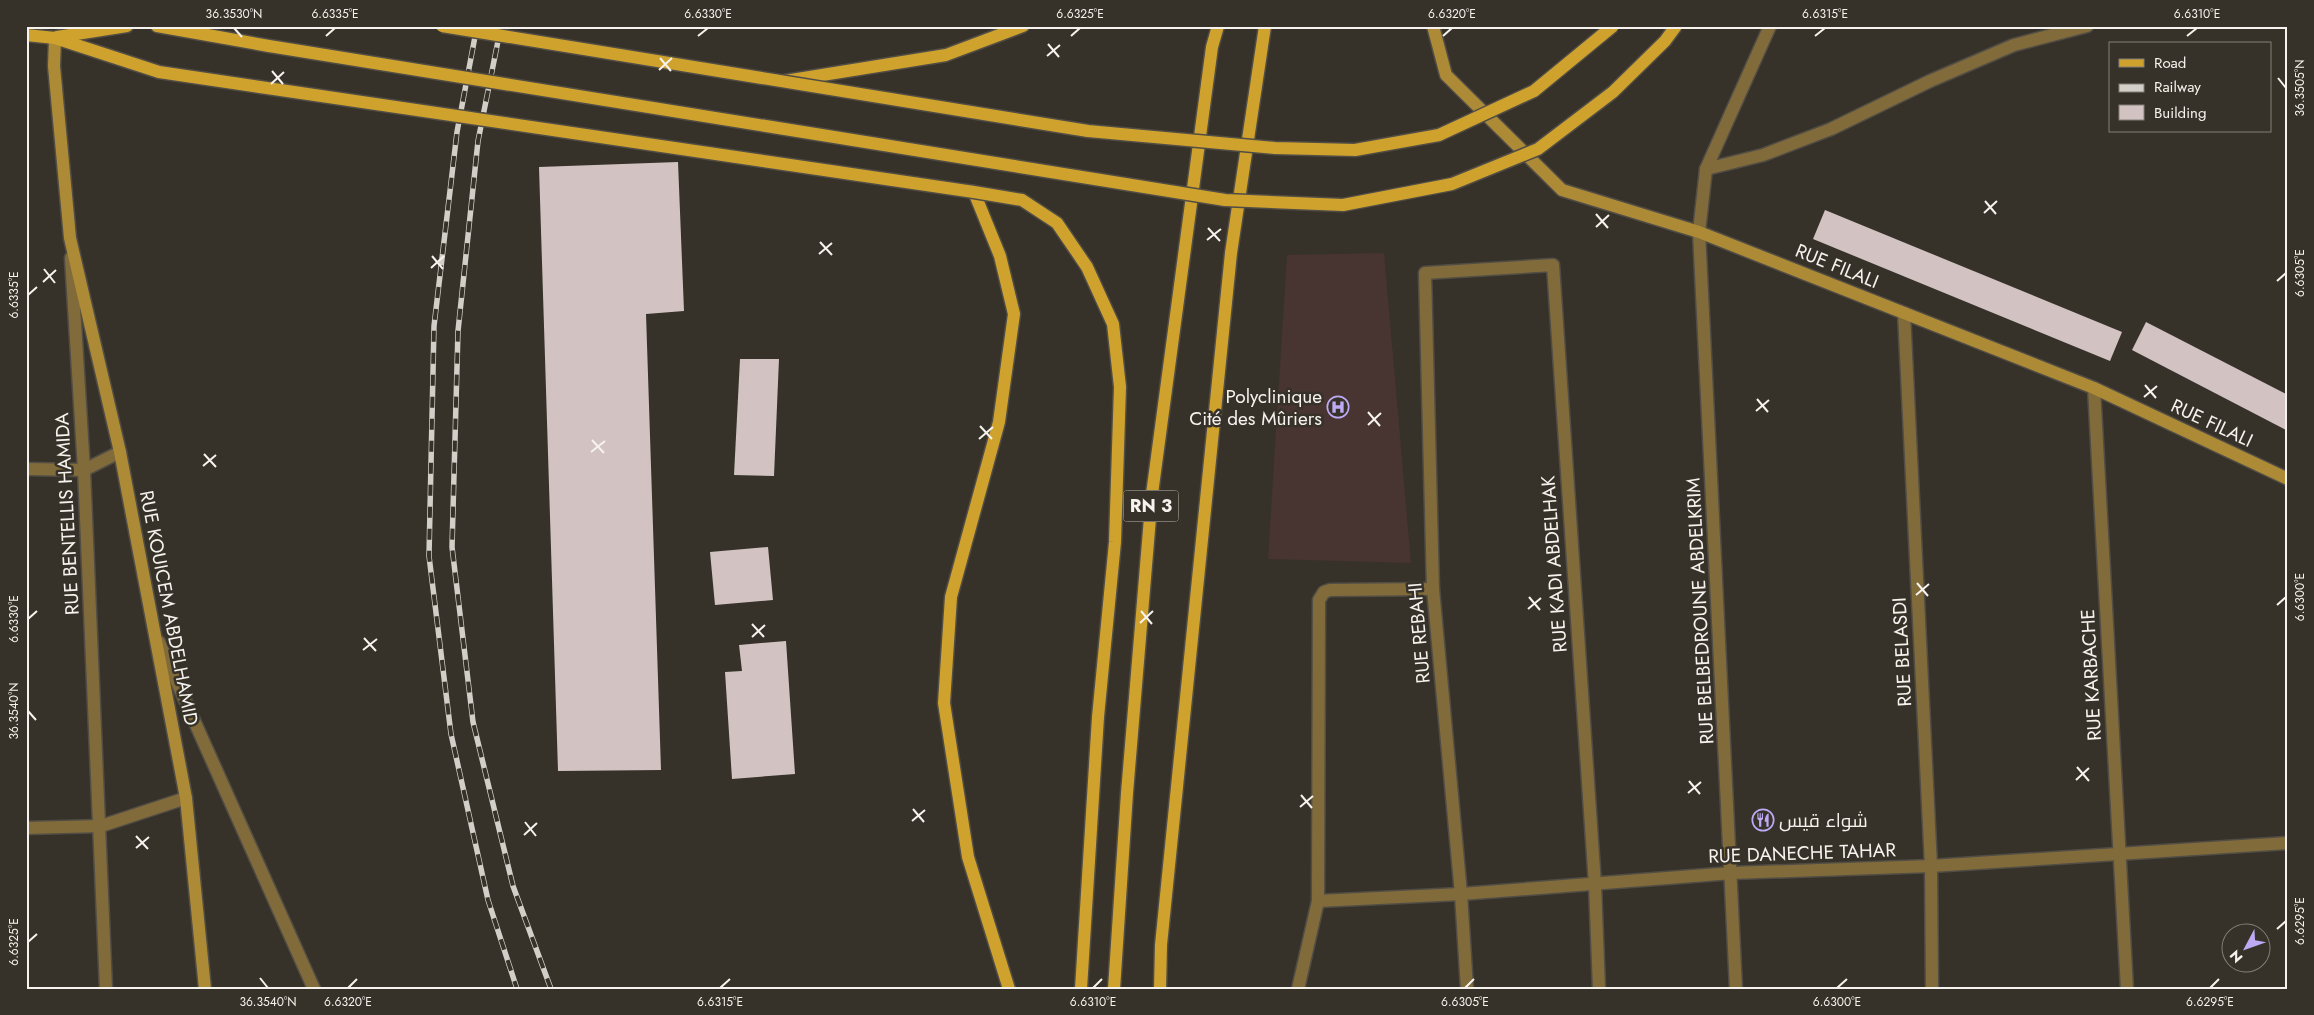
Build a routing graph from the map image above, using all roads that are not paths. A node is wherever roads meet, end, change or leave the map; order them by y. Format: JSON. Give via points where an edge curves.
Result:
{"nodes":[{"id":1,"x":127,"y":26,"type":"edge"},
{"id":2,"x":157,"y":26,"type":"edge"},
{"id":3,"x":442,"y":26,"type":"edge"},
{"id":4,"x":1022,"y":26,"type":"edge"},
{"id":5,"x":1218,"y":26,"type":"edge"},
{"id":6,"x":1265,"y":26,"type":"edge"},
{"id":7,"x":1433,"y":26,"type":"edge"},
{"id":8,"x":1613,"y":26,"type":"edge"},
{"id":9,"x":1676,"y":26,"type":"edge"},
{"id":10,"x":1770,"y":26,"type":"edge"},
{"id":11,"x":2087,"y":26,"type":"edge"},
{"id":12,"x":26,"y":35,"type":"edge"},
{"id":13,"x":55,"y":38,"type":"junction"},
{"id":14,"x":778,"y":82,"type":"junction"},
{"id":15,"x":1706,"y":169,"type":"junction"},
{"id":16,"x":974,"y":192,"type":"junction"},
{"id":17,"x":1699,"y":232,"type":"junction"},
{"id":18,"x":70,"y":238,"type":"junction"},
{"id":19,"x":1425,"y":273,"type":"joint"},
{"id":20,"x":1904,"y":313,"type":"junction"},
{"id":21,"x":2094,"y":388,"type":"junction"},
{"id":22,"x":120,"y":452,"type":"junction"},
{"id":23,"x":26,"y":469,"type":"edge"},
{"id":24,"x":84,"y":470,"type":"junction"},
{"id":25,"x":2288,"y":479,"type":"edge"},
{"id":26,"x":1433,"y":589,"type":"junction"},
{"id":27,"x":154,"y":631,"type":"junction"},
{"id":28,"x":186,"y":798,"type":"junction"},
{"id":29,"x":101,"y":826,"type":"junction"},
{"id":30,"x":26,"y":828,"type":"edge"},
{"id":31,"x":2288,"y":844,"type":"edge"},
{"id":32,"x":2120,"y":854,"type":"junction"},
{"id":33,"x":1931,"y":866,"type":"junction"},
{"id":34,"x":1732,"y":874,"type":"junction"},
{"id":35,"x":1595,"y":885,"type":"junction"},
{"id":36,"x":1462,"y":894,"type":"junction"},
{"id":37,"x":1318,"y":901,"type":"junction"},
{"id":38,"x":106,"y":989,"type":"edge"},
{"id":39,"x":205,"y":989,"type":"edge"},
{"id":40,"x":314,"y":989,"type":"edge"},
{"id":41,"x":1009,"y":989,"type":"edge"},
{"id":42,"x":1081,"y":989,"type":"edge"},
{"id":43,"x":1114,"y":989,"type":"edge"},
{"id":44,"x":1160,"y":989,"type":"edge"},
{"id":45,"x":1298,"y":989,"type":"edge"},
{"id":46,"x":1467,"y":989,"type":"edge"},
{"id":47,"x":1599,"y":989,"type":"edge"},
{"id":48,"x":1736,"y":989,"type":"edge"},
{"id":49,"x":1932,"y":989,"type":"edge"},
{"id":50,"x":2127,"y":989,"type":"edge"}],
"edges":[{"from":1,"to":13,"type":"main road"},
{"from":2,"to":9,"type":"main road","bridge":true,"via":[[1225,200],[1343,205],[1452,184],[1538,149],[1613,92]]},
{"from":3,"to":14,"type":"main road","bridge":true},
{"from":4,"to":14,"type":"main road","bridge":true,"via":[[946,55]]},
{"from":5,"to":43,"type":"main road","number":"RN 3","via":[[1152,494]]},
{"from":6,"to":44,"type":"main road","number":"RN 3","via":[[1231,253],[1161,945]]},
{"from":7,"to":17,"type":"street","name":"RUE FILALI","via":[[1446,75],[1562,190]]},
{"from":8,"to":14,"type":"main road","bridge":true,"via":[[1534,92],[1439,135],[1355,150],[1275,148],[1088,131]]},
{"from":10,"to":15,"type":"street","name":"RUE BELBEDROUNE ABDELKRIM"},
{"from":11,"to":15,"type":"street","via":[[2014,45],[1831,129],[1763,155]]},
{"from":12,"to":13,"type":"main road"},
{"from":13,"to":16,"type":"main road","bridge":true,"via":[[159,72]]},
{"from":13,"to":18,"type":"street","name":"RUE BENTELLIS HAMIDA","via":[[54,66]]},
{"from":15,"to":17,"type":"street","name":"RUE BELBEDROUNE ABDELKRIM"},
{"from":16,"to":41,"type":"main road","via":[[1000,256],[1014,314],[1000,422],[951,597],[944,703],[968,857]]},
{"from":16,"to":42,"type":"main road","bridge":true,"via":[[1022,200],[1057,223],[1087,266],[1112,324],[1120,387],[1116,532],[1098,717]]},
{"from":17,"to":20,"type":"street","name":"RUE FILALI"},
{"from":17,"to":34,"type":"street","name":"RUE BELBEDROUNE ABDELKRIM"},
{"from":18,"to":22,"type":"street","name":"RUE KOUICEM ABDELHAMID"},
{"from":18,"to":24,"type":"street","name":"RUE BENTELLIS HAMIDA"},
{"from":19,"to":26,"type":"street","name":"RUE REBAHI"},
{"from":19,"to":35,"type":"street","name":"RUE KADI ABDELHAK","via":[[1553,265]]},
{"from":20,"to":21,"type":"street","name":"RUE FILALI"},
{"from":20,"to":33,"type":"street","name":"RUE BELASDI"},
{"from":21,"to":25,"type":"street","name":"RUE FILALI"},
{"from":21,"to":32,"type":"street","name":"RUE KARBACHE"},
{"from":22,"to":24,"type":"street"},
{"from":22,"to":27,"type":"street","name":"RUE KOUICEM ABDELHAMID"},
{"from":23,"to":24,"type":"street"},
{"from":24,"to":29,"type":"street","name":"RUE BENTELLIS HAMIDA"},
{"from":26,"to":36,"type":"street","name":"RUE REBAHI"},
{"from":26,"to":37,"type":"street","via":[[1330,590],[1324,592],[1319,600]]},
{"from":27,"to":28,"type":"street","name":"RUE KOUICEM ABDELHAMID"},
{"from":27,"to":40,"type":"street"},
{"from":28,"to":29,"type":"street"},
{"from":28,"to":39,"type":"street","name":"RUE KOUICEM ABDELHAMID"},
{"from":29,"to":30,"type":"street"},
{"from":29,"to":38,"type":"street","name":"RUE BENTELLIS HAMIDA"},
{"from":31,"to":32,"type":"street","name":"RUE DANECHE TAHAR"},
{"from":32,"to":33,"type":"street","name":"RUE DANECHE TAHAR"},
{"from":32,"to":50,"type":"street","name":"RUE KARBACHE"},
{"from":33,"to":34,"type":"street","name":"RUE DANECHE TAHAR"},
{"from":33,"to":49,"type":"street","name":"RUE BELASDI"},
{"from":34,"to":35,"type":"street","name":"RUE DANECHE TAHAR"},
{"from":34,"to":48,"type":"street","name":"RUE BELBEDROUNE ABDELKRIM"},
{"from":35,"to":36,"type":"street","name":"RUE DANECHE TAHAR"},
{"from":35,"to":47,"type":"street","name":"RUE KADI ABDELHAK"},
{"from":36,"to":37,"type":"street","name":"RUE DANECHE TAHAR"},
{"from":36,"to":46,"type":"street","name":"RUE REBAHI"},
{"from":37,"to":45,"type":"street"}]}
